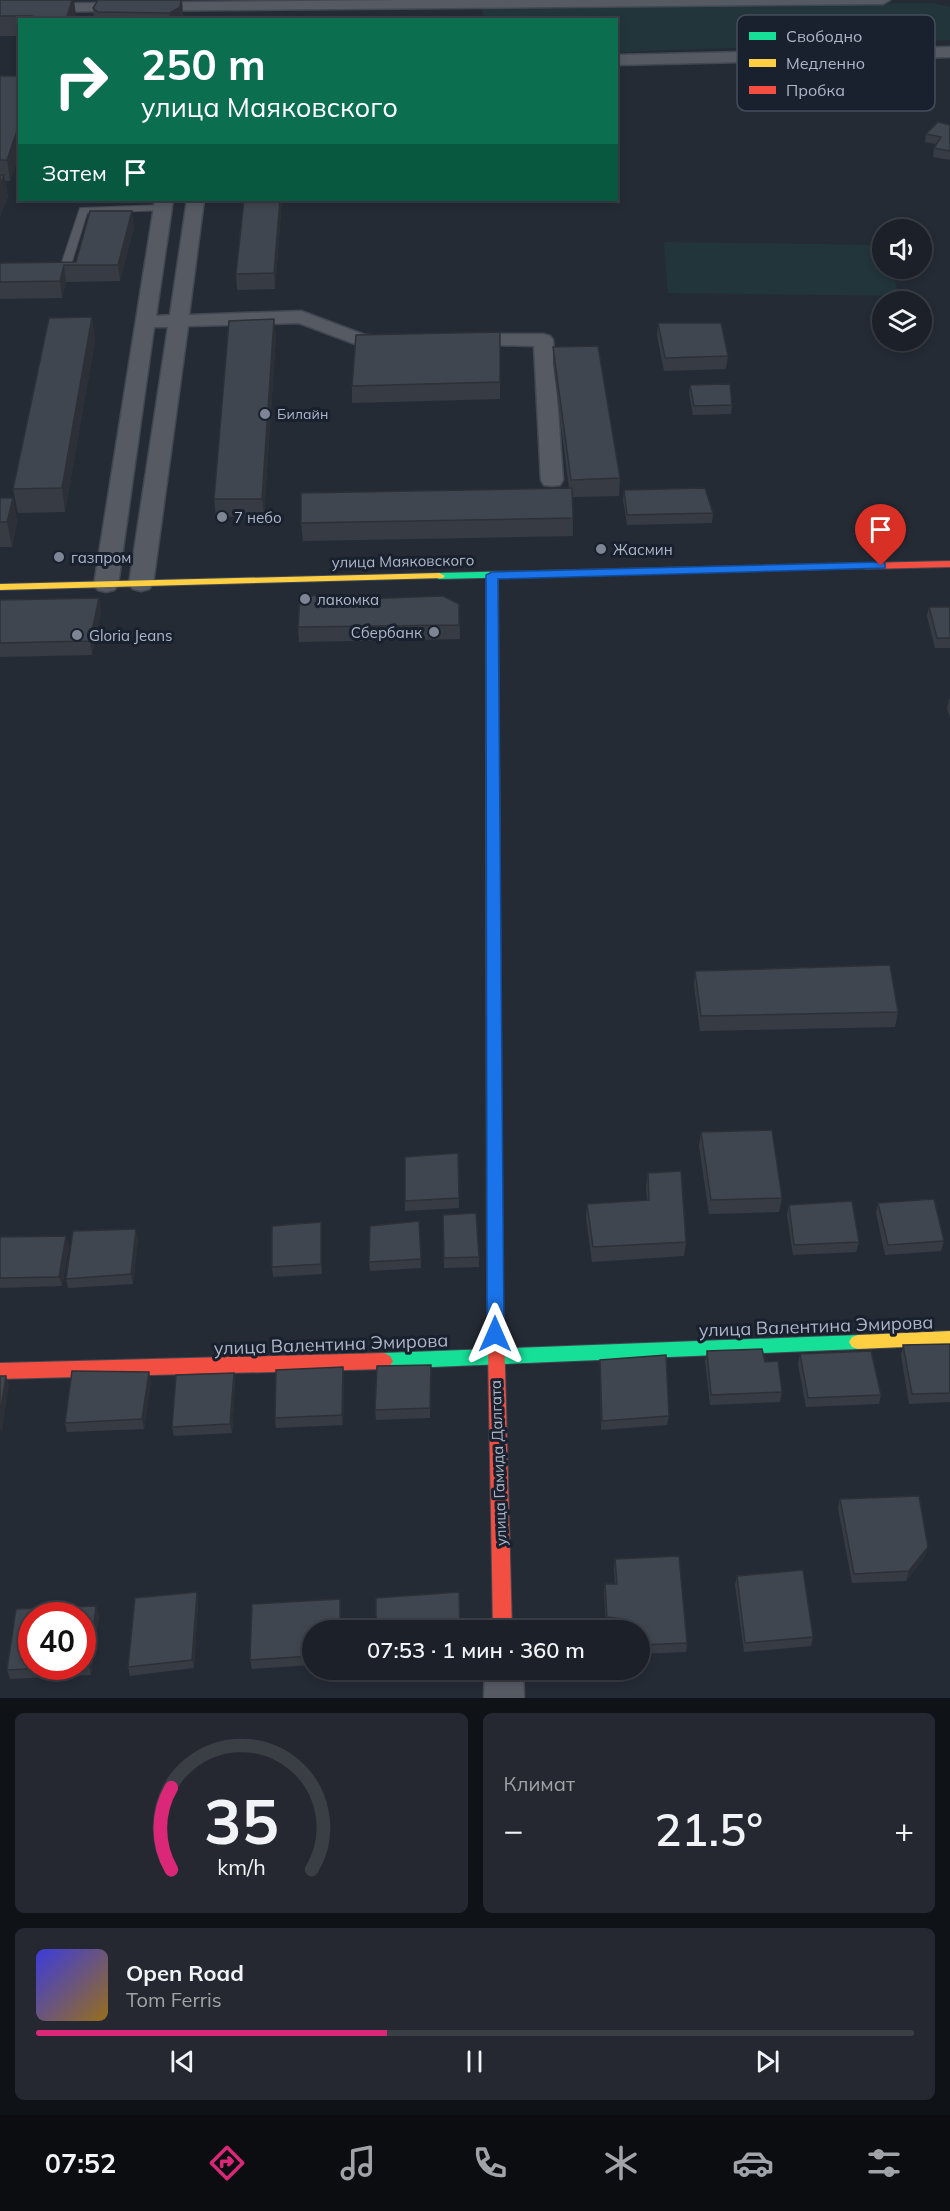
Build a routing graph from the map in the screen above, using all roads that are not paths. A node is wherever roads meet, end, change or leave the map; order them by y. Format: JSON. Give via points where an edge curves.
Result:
{"nodes":[{"id":1,"x":883,"y":0,"type":"edge"},
{"id":2,"x":262,"y":3,"type":"edge"},
{"id":3,"x":0,"y":8,"type":"edge"},
{"id":4,"x":192,"y":13,"type":"edge"},
{"id":5,"x":223,"y":13,"type":"edge"},
{"id":6,"x":935,"y":52,"type":"edge"},
{"id":7,"x":950,"y":52,"type":"edge"},
{"id":8,"x":737,"y":57,"type":"edge"},
{"id":9,"x":618,"y":60,"type":"edge"},
{"id":10,"x":86,"y":201,"type":"edge"},
{"id":11,"x":195,"y":203,"type":"edge"},
{"id":12,"x":163,"y":204,"type":"edge"},
{"id":13,"x":83,"y":210,"type":"junction"},
{"id":14,"x":43,"y":268,"type":"edge"},
{"id":15,"x":178,"y":321,"type":"junction"},
{"id":16,"x":146,"y":322,"type":"junction"},
{"id":17,"x":447,"y":340,"type":"edge"},
{"id":18,"x":411,"y":341,"type":"edge"},
{"id":19,"x":552,"y":480,"type":"dead end"},
{"id":20,"x":950,"y":564,"type":"edge"},
{"id":21,"x":492,"y":575,"type":"junction"},
{"id":22,"x":141,"y":584,"type":"junction"},
{"id":23,"x":106,"y":585,"type":"junction"},
{"id":24,"x":0,"y":587,"type":"edge"},
{"id":25,"x":950,"y":1338,"type":"edge"},
{"id":26,"x":495,"y":1358,"type":"junction"},
{"id":27,"x":0,"y":1371,"type":"edge"},
{"id":28,"x":503,"y":1620,"type":"edge"},
{"id":29,"x":504,"y":1680,"type":"edge"},
{"id":30,"x":504,"y":1698,"type":"edge"}],
"edges":[{"from":1,"to":2,"type":"street"},
{"from":2,"to":5,"type":"street"},
{"from":3,"to":4,"type":"street"},
{"from":4,"to":5,"type":"street"},
{"from":6,"to":7,"type":"street"},
{"from":8,"to":9,"type":"street"},
{"from":10,"to":13,"type":"lane"},
{"from":11,"to":12,"type":"street"},
{"from":11,"to":15,"type":"street"},
{"from":12,"to":13,"type":"lane"},
{"from":12,"to":16,"type":"street"},
{"from":13,"to":14,"type":"lane","via":[[65,268]]},
{"from":15,"to":16,"type":"street"},
{"from":15,"to":18,"type":"street","via":[[301,317],[363,341]]},
{"from":15,"to":22,"type":"street"},
{"from":16,"to":23,"type":"street"},
{"from":17,"to":19,"type":"street","via":[[543,340]]},
{"from":20,"to":21,"type":"street","name":"улица Маяковского"},
{"from":21,"to":22,"type":"street","name":"улица Маяковского"},
{"from":21,"to":26,"type":"street","name":"улица Гамида Далгата"},
{"from":22,"to":23,"type":"street","name":"улица Маяковского"},
{"from":23,"to":24,"type":"street","name":"улица Маяковского"},
{"from":25,"to":26,"type":"street","name":"улица Валентина Эмирова"},
{"from":26,"to":27,"type":"street","name":"улица Валентина Эмирова"},
{"from":26,"to":28,"type":"street","name":"улица Гамида Далгата"},
{"from":29,"to":30,"type":"street"}]}
